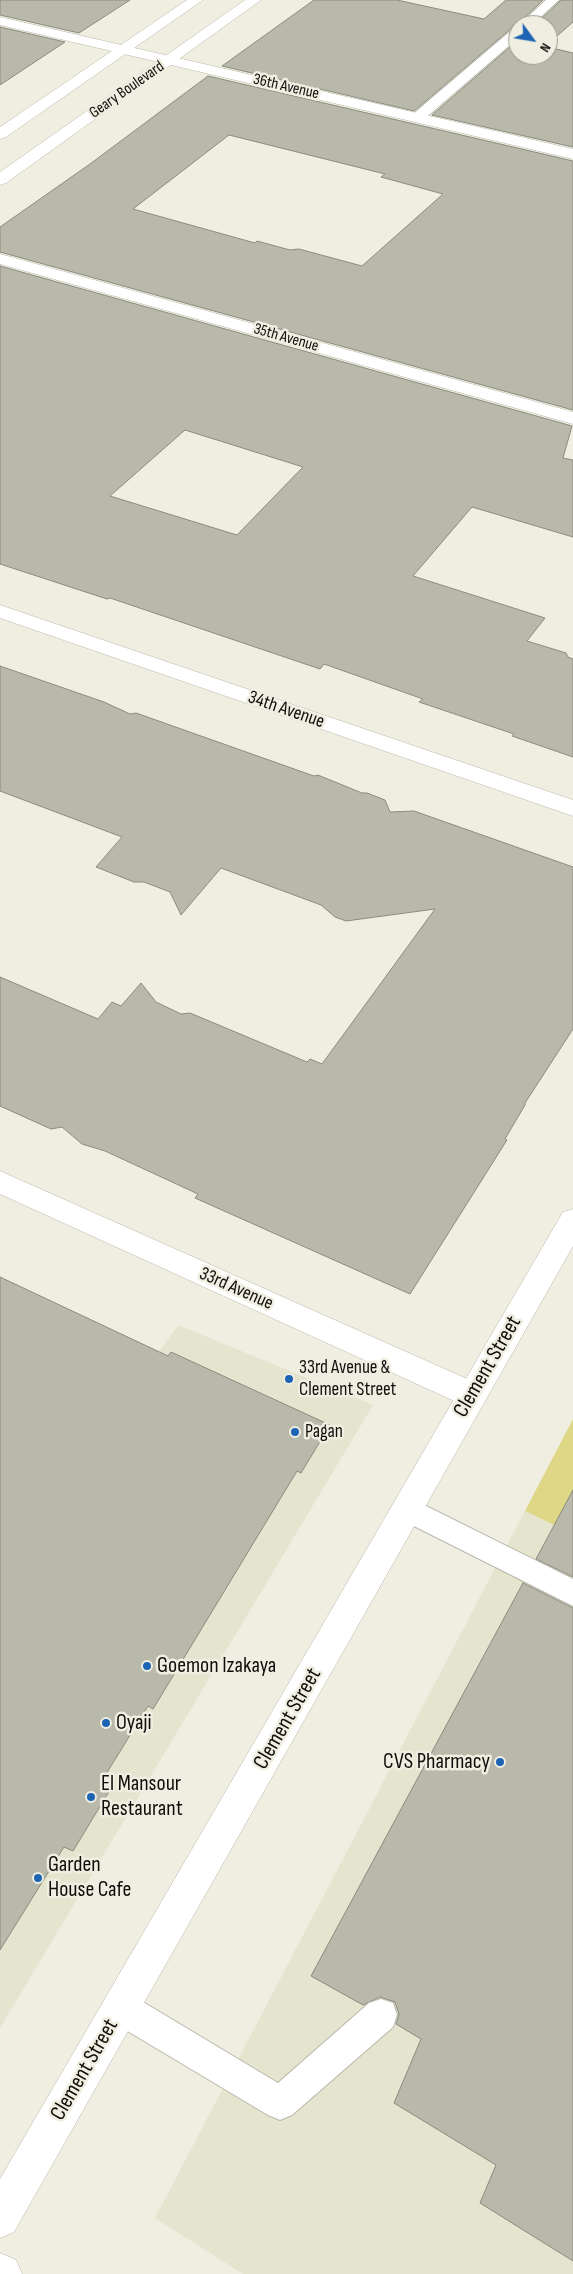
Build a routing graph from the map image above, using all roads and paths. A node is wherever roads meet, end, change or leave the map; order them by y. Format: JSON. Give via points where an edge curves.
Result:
{"nodes":[{"id":1,"x":196,"y":0,"type":"edge"},
{"id":2,"x":254,"y":0,"type":"edge"},
{"id":3,"x":553,"y":0,"type":"edge"},
{"id":4,"x":536,"y":15,"type":"edge"},
{"id":5,"x":0,"y":21,"type":"edge"},
{"id":6,"x":508,"y":40,"type":"edge"},
{"id":7,"x":123,"y":50,"type":"junction"},
{"id":8,"x":169,"y":60,"type":"junction"},
{"id":9,"x":417,"y":118,"type":"junction"},
{"id":10,"x":0,"y":134,"type":"edge"},
{"id":11,"x":573,"y":154,"type":"edge"},
{"id":12,"x":0,"y":180,"type":"edge"},
{"id":13,"x":0,"y":259,"type":"edge"},
{"id":14,"x":573,"y":418,"type":"edge"},
{"id":15,"x":0,"y":611,"type":"edge"},
{"id":16,"x":573,"y":808,"type":"edge"},
{"id":17,"x":0,"y":1182,"type":"edge"},
{"id":18,"x":573,"y":1220,"type":"edge"},
{"id":19,"x":472,"y":1395,"type":"junction"},
{"id":20,"x":408,"y":1510,"type":"junction"},
{"id":21,"x":573,"y":1593,"type":"edge"},
{"id":22,"x":121,"y":2008,"type":"junction"},
{"id":23,"x":381,"y":2015,"type":"dead end"},
{"id":24,"x":0,"y":2218,"type":"edge"}],
"edges":[{"from":1,"to":7,"type":"street","name":"Geary Boulevard"},
{"from":2,"to":8,"type":"street","name":"Geary Boulevard"},
{"from":3,"to":4,"type":"lane"},
{"from":5,"to":7,"type":"street","name":"36th Avenue"},
{"from":6,"to":9,"type":"lane"},
{"from":7,"to":8,"type":"street","name":"36th Avenue"},
{"from":7,"to":10,"type":"street","name":"Geary Boulevard"},
{"from":8,"to":9,"type":"street","name":"36th Avenue"},
{"from":8,"to":12,"type":"street","name":"Geary Boulevard"},
{"from":9,"to":11,"type":"street","name":"36th Avenue"},
{"from":13,"to":14,"type":"street","name":"35th Avenue"},
{"from":15,"to":16,"type":"street","name":"34th Avenue"},
{"from":17,"to":19,"type":"street","name":"33rd Avenue"},
{"from":18,"to":19,"type":"street","name":"Clement Street"},
{"from":19,"to":20,"type":"street","name":"Clement Street"},
{"from":20,"to":21,"type":"lane"},
{"from":20,"to":22,"type":"street","name":"Clement Street"},
{"from":22,"to":23,"type":"lane","via":[[280,2103]]},
{"from":22,"to":24,"type":"street","name":"Clement Street"}]}
